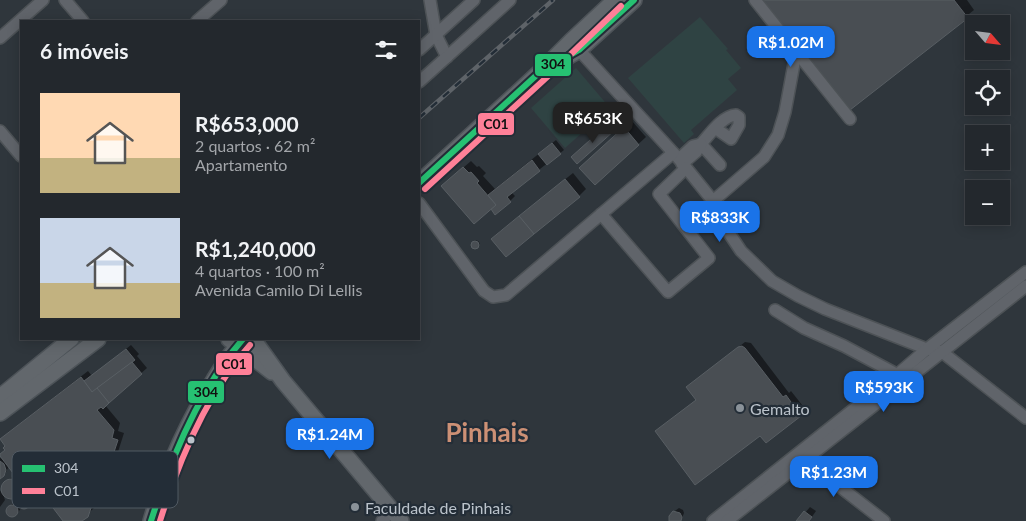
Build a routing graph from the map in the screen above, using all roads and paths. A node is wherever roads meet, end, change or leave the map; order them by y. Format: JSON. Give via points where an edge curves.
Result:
{"nodes":[{"id":1,"x":43,"y":0,"type":"edge"},
{"id":2,"x":64,"y":0,"type":"edge"},
{"id":3,"x":221,"y":0,"type":"edge"},
{"id":4,"x":430,"y":0,"type":"edge"},
{"id":5,"x":474,"y":0,"type":"edge"},
{"id":6,"x":510,"y":0,"type":"edge"},
{"id":7,"x":616,"y":0,"type":"edge"},
{"id":8,"x":634,"y":0,"type":"edge"},
{"id":9,"x":755,"y":0,"type":"edge"},
{"id":10,"x":20,"y":20,"type":"edge"},
{"id":11,"x":20,"y":20,"type":"edge"},
{"id":12,"x":82,"y":20,"type":"edge"},
{"id":13,"x":198,"y":20,"type":"edge"},
{"id":14,"x":436,"y":35,"type":"junction"},
{"id":15,"x":0,"y":38,"type":"edge"},
{"id":16,"x":420,"y":49,"type":"edge"},
{"id":17,"x":579,"y":50,"type":"junction"},
{"id":18,"x":796,"y":54,"type":"junction"},
{"id":19,"x":447,"y":56,"type":"junction"},
{"id":20,"x":540,"y":72,"type":"junction"},
{"id":21,"x":420,"y":81,"type":"edge"},
{"id":22,"x":850,"y":119,"type":"dead end"},
{"id":23,"x":715,"y":128,"type":"dead end"},
{"id":24,"x":0,"y":131,"type":"edge"},
{"id":25,"x":701,"y":144,"type":"junction"},
{"id":26,"x":20,"y":155,"type":"edge"},
{"id":27,"x":680,"y":161,"type":"junction"},
{"id":28,"x":720,"y":165,"type":"dead end"},
{"id":29,"x":420,"y":182,"type":"edge"},
{"id":30,"x":713,"y":201,"type":"junction"},
{"id":31,"x":420,"y":204,"type":"edge"},
{"id":32,"x":601,"y":214,"type":"junction"},
{"id":33,"x":1026,"y":272,"type":"edge"},
{"id":34,"x":1026,"y":286,"type":"edge"},
{"id":35,"x":776,"y":310,"type":"dead end"},
{"id":36,"x":70,"y":340,"type":"edge"},
{"id":37,"x":97,"y":340,"type":"edge"},
{"id":38,"x":254,"y":340,"type":"edge"},
{"id":39,"x":236,"y":341,"type":"edge"},
{"id":40,"x":927,"y":349,"type":"junction"},
{"id":41,"x":942,"y":352,"type":"junction"},
{"id":42,"x":902,"y":377,"type":"junction"},
{"id":43,"x":283,"y":381,"type":"junction"},
{"id":44,"x":1,"y":393,"type":"edge"},
{"id":45,"x":0,"y":413,"type":"edge"},
{"id":46,"x":1026,"y":418,"type":"edge"},
{"id":47,"x":177,"y":451,"type":"edge"},
{"id":48,"x":801,"y":456,"type":"junction"},
{"id":49,"x":155,"y":508,"type":"edge"},
{"id":50,"x":392,"y":517,"type":"edge"},
{"id":51,"x":151,"y":521,"type":"edge"},
{"id":52,"x":713,"y":521,"type":"edge"},
{"id":53,"x":727,"y":521,"type":"edge"},
{"id":54,"x":884,"y":521,"type":"edge"}],
"edges":[{"from":1,"to":10,"type":"street"},
{"from":2,"to":12,"type":"street"},
{"from":3,"to":13,"type":"street"},
{"from":4,"to":14,"type":"street"},
{"from":5,"to":14,"type":"street"},
{"from":6,"to":19,"type":"street"},
{"from":7,"to":20,"type":"main road"},
{"from":8,"to":17,"type":"main road"},
{"from":9,"to":18,"type":"street"},
{"from":11,"to":15,"type":"street"},
{"from":14,"to":16,"type":"street"},
{"from":14,"to":19,"type":"street"},
{"from":17,"to":20,"type":"main road"},
{"from":17,"to":27,"type":"street"},
{"from":18,"to":22,"type":"street"},
{"from":18,"to":30,"type":"street","via":[[786,112],[778,135],[764,157]]},
{"from":19,"to":21,"type":"street"},
{"from":20,"to":29,"type":"main road"},
{"from":23,"to":25,"type":"street"},
{"from":24,"to":26,"type":"street"},
{"from":25,"to":27,"type":"street","via":[[693,146]]},
{"from":25,"to":28,"type":"street"},
{"from":27,"to":30,"type":"street"},
{"from":27,"to":32,"type":"street"},
{"from":27,"to":32,"type":"street","via":[[659,194],[709,258],[668,292]]},
{"from":30,"to":40,"type":"street","via":[[741,252],[772,281],[818,306]]},
{"from":31,"to":32,"type":"street","via":[[484,290],[493,297],[506,294]]},
{"from":33,"to":40,"type":"street"},
{"from":34,"to":41,"type":"street"},
{"from":35,"to":42,"type":"street","via":[[804,328]]},
{"from":36,"to":44,"type":"main road"},
{"from":37,"to":45,"type":"main road"},
{"from":38,"to":43,"type":"main road"},
{"from":39,"to":43,"type":"main road"},
{"from":39,"to":47,"type":"main road","via":[[200,402]]},
{"from":40,"to":41,"type":"street"},
{"from":40,"to":42,"type":"street"},
{"from":41,"to":42,"type":"street"},
{"from":41,"to":46,"type":"street"},
{"from":42,"to":48,"type":"street"},
{"from":43,"to":50,"type":"main road"},
{"from":48,"to":52,"type":"street"},
{"from":48,"to":53,"type":"street"},
{"from":48,"to":54,"type":"street"},
{"from":49,"to":51,"type":"main road"}]}
